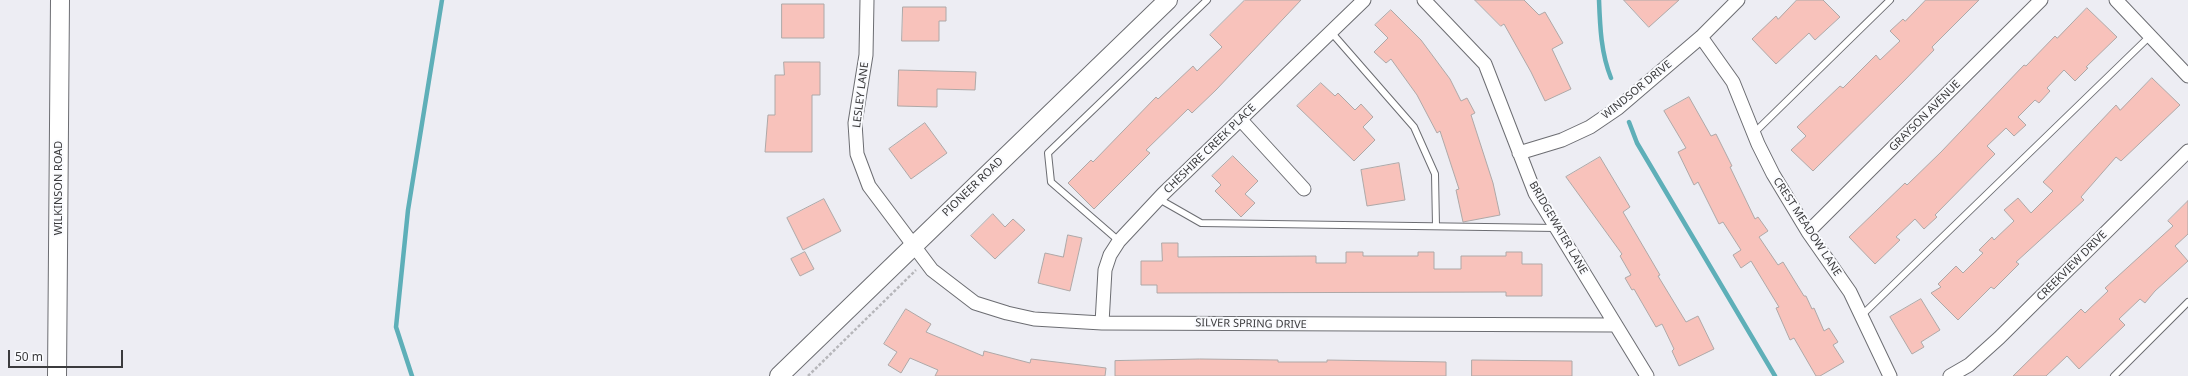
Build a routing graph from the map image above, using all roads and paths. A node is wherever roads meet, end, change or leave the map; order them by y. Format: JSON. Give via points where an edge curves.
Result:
{"nodes":[{"id":1,"x":60,"y":0,"type":"edge"},
{"id":2,"x":867,"y":0,"type":"edge"},
{"id":3,"x":1168,"y":0,"type":"edge"},
{"id":4,"x":1207,"y":0,"type":"edge"},
{"id":5,"x":1364,"y":0,"type":"edge"},
{"id":6,"x":1424,"y":0,"type":"edge"},
{"id":7,"x":1738,"y":0,"type":"edge"},
{"id":8,"x":1890,"y":0,"type":"edge"},
{"id":9,"x":2041,"y":0,"type":"edge"},
{"id":10,"x":2116,"y":0,"type":"edge"},
{"id":11,"x":1331,"y":32,"type":"junction"},
{"id":12,"x":2150,"y":36,"type":"junction"},
{"id":13,"x":1701,"y":37,"type":"junction"},
{"id":14,"x":2188,"y":76,"type":"edge"},
{"id":15,"x":1240,"y":119,"type":"junction"},
{"id":16,"x":1754,"y":133,"type":"junction"},
{"id":17,"x":2188,"y":151,"type":"edge"},
{"id":18,"x":1519,"y":153,"type":"junction"},
{"id":19,"x":1304,"y":189,"type":"dead end"},
{"id":20,"x":1159,"y":199,"type":"junction"},
{"id":21,"x":1436,"y":226,"type":"junction"},
{"id":22,"x":1556,"y":228,"type":"junction"},
{"id":23,"x":1808,"y":232,"type":"junction"},
{"id":24,"x":1119,"y":241,"type":"junction"},
{"id":25,"x":914,"y":244,"type":"junction"},
{"id":26,"x":926,"y":261,"type":"junction"},
{"id":27,"x":2188,"y":302,"type":"edge"},
{"id":28,"x":1862,"y":315,"type":"junction"},
{"id":29,"x":1102,"y":323,"type":"junction"},
{"id":30,"x":1615,"y":325,"type":"junction"},
{"id":31,"x":57,"y":376,"type":"edge"},
{"id":32,"x":779,"y":376,"type":"edge"},
{"id":33,"x":808,"y":376,"type":"edge"},
{"id":34,"x":1647,"y":376,"type":"edge"},
{"id":35,"x":1890,"y":376,"type":"edge"},
{"id":36,"x":1950,"y":376,"type":"edge"},
{"id":37,"x":2114,"y":376,"type":"edge"}],
"edges":[{"from":1,"to":31,"type":"main road","name":"WILKINSON ROAD"},
{"from":2,"to":25,"type":"street","name":"LESLEY LANE","via":[[866,55],[855,123],[857,154],[869,186]]},
{"from":3,"to":25,"type":"main road","name":"PIONEER ROAD"},
{"from":4,"to":24,"type":"lane","via":[[1048,153],[1051,182]]},
{"from":5,"to":11,"type":"street","name":"CHESHIRE CREEK PLACE"},
{"from":6,"to":18,"type":"street","name":"BRIDGEWATER LANE","via":[[1485,64],[1511,126]]},
{"from":7,"to":13,"type":"street","name":"WINDSOR DRIVE"},
{"from":8,"to":16,"type":"lane"},
{"from":9,"to":23,"type":"street","name":"GRAYSON AVENUE"},
{"from":10,"to":12,"type":"street"},
{"from":11,"to":15,"type":"street","name":"CHESHIRE CREEK PLACE"},
{"from":11,"to":21,"type":"lane","via":[[1414,127],[1435,174]]},
{"from":12,"to":14,"type":"street"},
{"from":12,"to":28,"type":"lane"},
{"from":13,"to":16,"type":"street","name":"CREST MEADOW LANE","via":[[1733,82]]},
{"from":13,"to":18,"type":"street","name":"WINDSOR DRIVE","via":[[1618,108],[1590,127],[1562,140]]},
{"from":15,"to":19,"type":"street"},
{"from":15,"to":20,"type":"street","name":"CHESHIRE CREEK PLACE"},
{"from":16,"to":23,"type":"street","name":"CREST MEADOW LANE","via":[[1773,174]]},
{"from":17,"to":36,"type":"street","name":"CREEKVIEW DRIVE","via":[[1999,338],[1970,365]]},
{"from":18,"to":22,"type":"street","name":"BRIDGEWATER LANE","via":[[1535,193]]},
{"from":20,"to":21,"type":"lane","via":[[1201,223]]},
{"from":20,"to":24,"type":"street","name":"CHESHIRE CREEK PLACE"},
{"from":21,"to":22,"type":"lane"},
{"from":22,"to":30,"type":"street","name":"BRIDGEWATER LANE"},
{"from":23,"to":28,"type":"street","name":"CREST MEADOW LANE"},
{"from":24,"to":29,"type":"street","name":"CHESHIRE CREEK PLACE","via":[[1110,255],[1105,270]]},
{"from":25,"to":26,"type":"street","name":"SILVER SPRING DRIVE"},
{"from":25,"to":32,"type":"main road","name":"PIONEER ROAD"},
{"from":26,"to":29,"type":"street","name":"SILVER SPRING DRIVE","via":[[932,270],[975,303],[1034,319]]},
{"from":26,"to":33,"type":"path"},
{"from":27,"to":37,"type":"lane"},
{"from":28,"to":35,"type":"street","name":"CREST MEADOW LANE"},
{"from":29,"to":30,"type":"street","name":"SILVER SPRING DRIVE"},
{"from":30,"to":34,"type":"street","name":"BRIDGEWATER LANE"}]}
